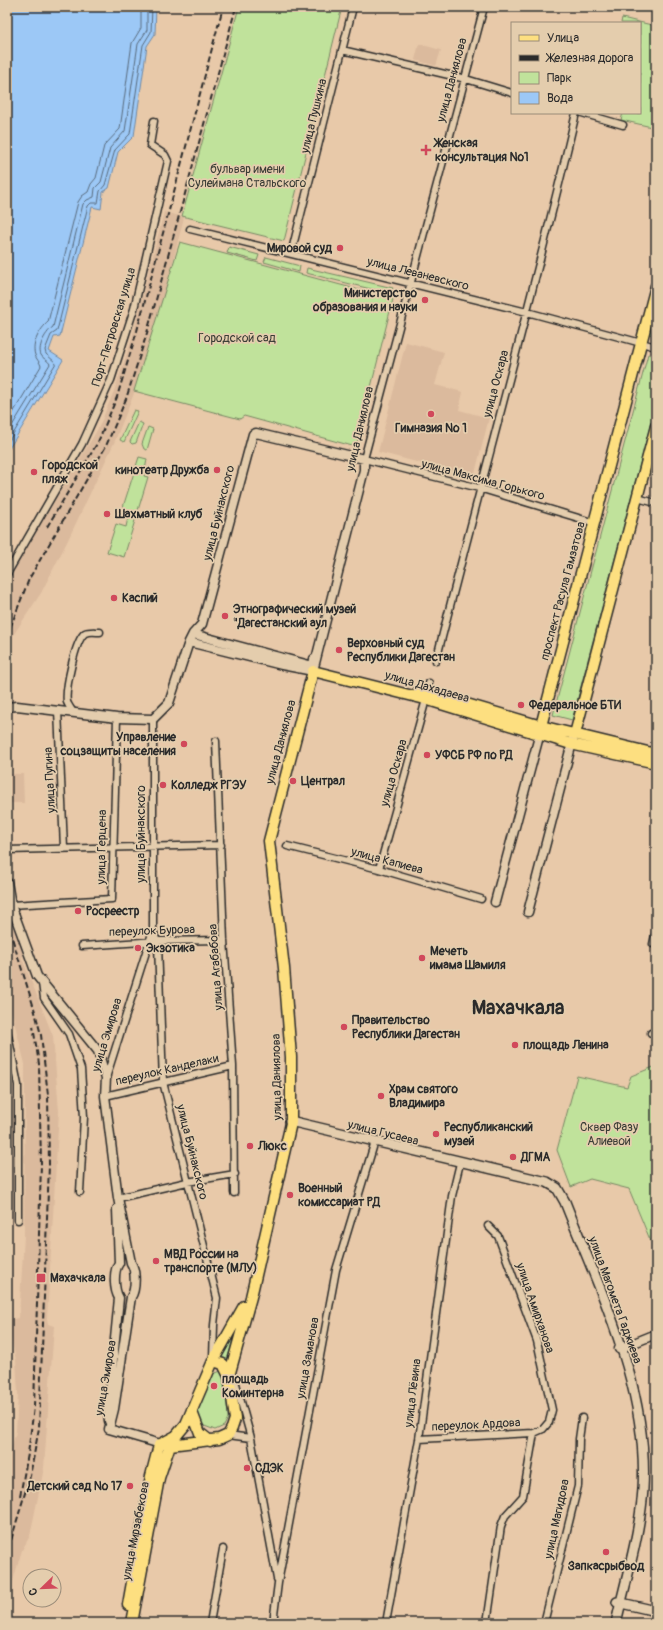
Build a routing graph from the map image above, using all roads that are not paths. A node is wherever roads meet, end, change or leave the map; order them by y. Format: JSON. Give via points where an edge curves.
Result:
{"nodes":[{"id":1,"x":353,"y":7,"type":"edge"},
{"id":2,"x":484,"y":7,"type":"edge"},
{"id":3,"x":342,"y":50,"type":"junction"},
{"id":4,"x":466,"y":79,"type":"junction"},
{"id":5,"x":511,"y":93,"type":"edge"},
{"id":6,"x":576,"y":114,"type":"edge"},
{"id":7,"x":585,"y":114,"type":"edge"},
{"id":8,"x":154,"y":121,"type":"dead end"},
{"id":9,"x":622,"y":125,"type":"dead end"},
{"id":10,"x":190,"y":229,"type":"dead end"},
{"id":11,"x":291,"y":254,"type":"junction"},
{"id":12,"x":410,"y":283,"type":"junction"},
{"id":13,"x":656,"y":286,"type":"edge"},
{"id":14,"x":526,"y":312,"type":"junction"},
{"id":15,"x":641,"y":343,"type":"junction"},
{"id":16,"x":656,"y":347,"type":"edge"},
{"id":17,"x":656,"y":426,"type":"edge"},
{"id":18,"x":364,"y":459,"type":"junction"},
{"id":19,"x":479,"y":488,"type":"junction"},
{"id":20,"x":637,"y":498,"type":"junction"},
{"id":21,"x":656,"y":503,"type":"edge"},
{"id":22,"x":595,"y":523,"type":"junction"},
{"id":23,"x":7,"y":574,"type":"edge"},
{"id":24,"x":100,"y":632,"type":"dead end"},
{"id":25,"x":193,"y":634,"type":"junction"},
{"id":26,"x":189,"y":642,"type":"junction"},
{"id":27,"x":436,"y":661,"type":"dead end"},
{"id":28,"x":313,"y":668,"type":"junction"},
{"id":29,"x":427,"y":691,"type":"junction"},
{"id":30,"x":7,"y":707,"type":"edge"},
{"id":31,"x":58,"y":710,"type":"junction"},
{"id":32,"x":73,"y":712,"type":"junction"},
{"id":33,"x":117,"y":718,"type":"junction"},
{"id":34,"x":154,"y":718,"type":"junction"},
{"id":35,"x":541,"y":731,"type":"junction"},
{"id":36,"x":573,"y":739,"type":"junction"},
{"id":37,"x":216,"y":741,"type":"dead end"},
{"id":38,"x":656,"y":754,"type":"edge"},
{"id":39,"x":656,"y":763,"type":"edge"},
{"id":40,"x":221,"y":845,"type":"junction"},
{"id":41,"x":286,"y":846,"type":"dead end"},
{"id":42,"x":64,"y":848,"type":"junction"},
{"id":43,"x":113,"y":848,"type":"junction"},
{"id":44,"x":153,"y":848,"type":"junction"},
{"id":45,"x":7,"y":850,"type":"edge"},
{"id":46,"x":379,"y":869,"type":"junction"},
{"id":47,"x":7,"y":882,"type":"edge"},
{"id":48,"x":480,"y":899,"type":"dead end"},
{"id":49,"x":495,"y":902,"type":"dead end"},
{"id":50,"x":11,"y":906,"type":"junction"},
{"id":51,"x":528,"y":912,"type":"dead end"},
{"id":52,"x":153,"y":930,"type":"junction"},
{"id":53,"x":656,"y":930,"type":"edge"},
{"id":54,"x":224,"y":940,"type":"junction"},
{"id":55,"x":157,"y":941,"type":"junction"},
{"id":56,"x":149,"y":942,"type":"junction"},
{"id":57,"x":653,"y":944,"type":"dead end"},
{"id":58,"x":82,"y":946,"type":"dead end"},
{"id":59,"x":42,"y":983,"type":"junction"},
{"id":60,"x":7,"y":1030,"type":"edge"},
{"id":61,"x":233,"y":1066,"type":"junction"},
{"id":62,"x":106,"y":1078,"type":"junction"},
{"id":63,"x":163,"y":1082,"type":"junction"},
{"id":64,"x":105,"y":1096,"type":"junction"},
{"id":65,"x":290,"y":1122,"type":"junction"},
{"id":66,"x":374,"y":1142,"type":"junction"},
{"id":67,"x":460,"y":1164,"type":"junction"},
{"id":68,"x":235,"y":1174,"type":"junction"},
{"id":69,"x":187,"y":1182,"type":"junction"},
{"id":70,"x":547,"y":1182,"type":"joint"},
{"id":71,"x":80,"y":1192,"type":"dead end"},
{"id":72,"x":234,"y":1192,"type":"dead end"},
{"id":73,"x":559,"y":1196,"type":"joint"},
{"id":74,"x":118,"y":1198,"type":"junction"},
{"id":75,"x":18,"y":1220,"type":"dead end"},
{"id":76,"x":488,"y":1226,"type":"dead end"},
{"id":77,"x":119,"y":1263,"type":"junction"},
{"id":78,"x":131,"y":1263,"type":"junction"},
{"id":79,"x":131,"y":1297,"type":"junction"},
{"id":80,"x":119,"y":1298,"type":"junction"},
{"id":81,"x":656,"y":1334,"type":"edge"},
{"id":82,"x":620,"y":1348,"type":"junction"},
{"id":83,"x":213,"y":1361,"type":"junction"},
{"id":84,"x":229,"y":1376,"type":"junction"},
{"id":85,"x":192,"y":1412,"type":"junction"},
{"id":86,"x":582,"y":1418,"type":"dead end"},
{"id":87,"x":109,"y":1429,"type":"junction"},
{"id":88,"x":534,"y":1433,"type":"junction"},
{"id":89,"x":228,"y":1435,"type":"junction"},
{"id":90,"x":251,"y":1438,"type":"junction"},
{"id":91,"x":419,"y":1439,"type":"junction"},
{"id":92,"x":210,"y":1441,"type":"junction"},
{"id":93,"x":165,"y":1445,"type":"junction"},
{"id":94,"x":223,"y":1549,"type":"dead end"},
{"id":95,"x":278,"y":1583,"type":"junction"},
{"id":96,"x":619,"y":1602,"type":"junction"},
{"id":97,"x":656,"y":1611,"type":"edge"},
{"id":98,"x":125,"y":1623,"type":"edge"},
{"id":99,"x":132,"y":1623,"type":"edge"},
{"id":100,"x":210,"y":1623,"type":"edge"},
{"id":101,"x":273,"y":1623,"type":"edge"},
{"id":102,"x":386,"y":1623,"type":"edge"},
{"id":103,"x":487,"y":1623,"type":"edge"},
{"id":104,"x":544,"y":1623,"type":"edge"},
{"id":105,"x":612,"y":1623,"type":"edge"},
{"id":106,"x":616,"y":1623,"type":"edge"}],
"edges":[{"from":1,"to":3,"type":"street","name":"улица Пушкина"},
{"from":2,"to":4,"type":"street","name":"улица Даниялова"},
{"from":3,"to":4,"type":"street"},
{"from":3,"to":11,"type":"street","name":"улица Пушкина"},
{"from":4,"to":5,"type":"street"},
{"from":4,"to":12,"type":"street","name":"улица Даниялова"},
{"from":6,"to":14,"type":"street","name":"улица Оскара"},
{"from":7,"to":9,"type":"street"},
{"from":8,"to":23,"type":"street","name":"Порт-Петровская улица","via":[[150,145],[165,155],[168,161],[134,309],[111,380],[82,444]]},
{"from":10,"to":11,"type":"street","name":"улица Леваневского"},
{"from":11,"to":12,"type":"street","name":"улица Леваневского"},
{"from":12,"to":14,"type":"street","name":"улица Леваневского"},
{"from":12,"to":18,"type":"street","name":"улица Даниялова"},
{"from":13,"to":15,"type":"main road","name":"проспект Расула Гамзатова"},
{"from":14,"to":15,"type":"street","name":"улица Леваневского"},
{"from":14,"to":19,"type":"street","name":"улица Оскара"},
{"from":15,"to":16,"type":"street","name":"улица Леваневского"},
{"from":15,"to":22,"type":"main road","name":"проспект Расула Гамзатова"},
{"from":17,"to":20,"type":"main road"},
{"from":18,"to":19,"type":"street","name":"улица Максима Горького"},
{"from":18,"to":25,"type":"street","name":"улица Буйнакского","via":[[253,434],[202,624]]},
{"from":18,"to":28,"type":"street","name":"улица Даниялова","via":[[364,470]]},
{"from":19,"to":22,"type":"street","name":"улица Максима Горького"},
{"from":19,"to":27,"type":"street","name":"улица Оскара"},
{"from":20,"to":21,"type":"street"},
{"from":20,"to":36,"type":"main road"},
{"from":22,"to":35,"type":"main road","name":"проспект Расула Гамзатова"},
{"from":24,"to":32,"type":"street","via":[[87,632],[83,635],[73,659],[67,702]]},
{"from":25,"to":26,"type":"street","name":"улица Буйнакского"},
{"from":25,"to":28,"type":"street","name":"улица Дахадаева"},
{"from":26,"to":28,"type":"street","name":"улица Дахадаева","via":[[282,665]]},
{"from":26,"to":34,"type":"street","name":"улица Буйнакского","via":[[169,703]]},
{"from":28,"to":29,"type":"main road","name":"улица Дахадаева"},
{"from":28,"to":65,"type":"main road","name":"улица Даниялова","via":[[269,841],[284,968],[291,1057]]},
{"from":29,"to":35,"type":"main road","name":"улица Дахадаева"},
{"from":29,"to":46,"type":"street","name":"улица Оскара"},
{"from":30,"to":31,"type":"street"},
{"from":31,"to":32,"type":"street"},
{"from":31,"to":42,"type":"street","name":"улица Пугина"},
{"from":32,"to":33,"type":"street"},
{"from":33,"to":34,"type":"street"},
{"from":33,"to":43,"type":"street","name":"улица Герцена"},
{"from":34,"to":44,"type":"street","name":"улица Буйнакского"},
{"from":35,"to":36,"type":"main road","name":"улица Дахадаева"},
{"from":35,"to":49,"type":"street","name":"проспект Расула Гамзатова"},
{"from":36,"to":38,"type":"main road","name":"улица Дахадаева"},
{"from":36,"to":39,"type":"main road","name":"улица Дахадаева"},
{"from":36,"to":51,"type":"street"},
{"from":37,"to":40,"type":"street","name":"улица Агабабова"},
{"from":40,"to":44,"type":"street"},
{"from":40,"to":54,"type":"street","name":"улица Агабабова"},
{"from":41,"to":46,"type":"street","name":"улица Капиева"},
{"from":42,"to":43,"type":"street"},
{"from":42,"to":45,"type":"street"},
{"from":43,"to":44,"type":"street"},
{"from":43,"to":50,"type":"street","name":"улица Герцена","via":[[112,899]]},
{"from":44,"to":52,"type":"street","name":"улица Буйнакского"},
{"from":46,"to":48,"type":"street","name":"улица Капиева"},
{"from":47,"to":50,"type":"street"},
{"from":50,"to":59,"type":"street","via":[[36,976]]},
{"from":52,"to":55,"type":"street","name":"улица Буйнакского"},
{"from":52,"to":56,"type":"street","name":"улица Эмирова"},
{"from":53,"to":57,"type":"street"},
{"from":54,"to":55,"type":"street","name":"переулок Бурова"},
{"from":54,"to":61,"type":"street","name":"улица Агабабова"},
{"from":55,"to":56,"type":"street","name":"переулок Бурова"},
{"from":55,"to":63,"type":"street","name":"улица Буйнакского"},
{"from":56,"to":58,"type":"street","name":"переулок Бурова"},
{"from":56,"to":62,"type":"street","name":"улица Эмирова"},
{"from":59,"to":62,"type":"street","via":[[98,1051]]},
{"from":59,"to":71,"type":"street","via":[[44,998],[69,1034],[81,1069],[84,1117]]},
{"from":60,"to":75,"type":"street","via":[[18,1085]]},
{"from":61,"to":63,"type":"street","name":"переулок Канделаки"},
{"from":61,"to":68,"type":"street","name":"улица Агабабова"},
{"from":62,"to":64,"type":"street","name":"улица Эмирова"},
{"from":63,"to":64,"type":"street","name":"переулок Канделаки"},
{"from":63,"to":69,"type":"street","name":"улица Буйнакского"},
{"from":64,"to":74,"type":"street","name":"улица Эмирова"},
{"from":65,"to":66,"type":"main road","name":"улица Гусаева"},
{"from":65,"to":83,"type":"main road","name":"улица Даниялова","via":[[249,1297]]},
{"from":65,"to":84,"type":"main road","name":"улица Даниялова","via":[[251,1297]]},
{"from":66,"to":67,"type":"main road","name":"улица Гусаева"},
{"from":66,"to":95,"type":"street","name":"улица Заманова","via":[[336,1270]]},
{"from":67,"to":70,"type":"main road","name":"улица Гусаева"},
{"from":67,"to":73,"type":"main road","name":"улица Гусаева","via":[[546,1184]]},
{"from":67,"to":91,"type":"street","name":"улица Лёвина","via":[[452,1196]]},
{"from":68,"to":69,"type":"street"},
{"from":68,"to":72,"type":"street","name":"улица Агабабова"},
{"from":69,"to":74,"type":"street"},
{"from":69,"to":83,"type":"street","name":"улица Буйнакского","via":[[216,1298]]},
{"from":70,"to":82,"type":"main road","name":"улица Магомета Гаджиева","via":[[556,1188],[565,1202]]},
{"from":73,"to":82,"type":"main road","name":"улица Магомета Гаджиева","via":[[565,1205]]},
{"from":74,"to":77,"type":"street","name":"улица Эмирова"},
{"from":74,"to":78,"type":"street","name":"улица Эмирова"},
{"from":76,"to":88,"type":"street","name":"улица Амирханова","via":[[498,1236],[537,1341],[552,1410],[549,1422],[543,1429]]},
{"from":77,"to":78,"type":"street"},
{"from":77,"to":80,"type":"street","name":"улица Эмирова","via":[[116,1267],[115,1292]]},
{"from":78,"to":79,"type":"street","name":"улица Эмирова","via":[[134,1267],[134,1293]]},
{"from":79,"to":80,"type":"street","via":[[127,1300]]},
{"from":79,"to":87,"type":"street","name":"улица Эмирова"},
{"from":80,"to":87,"type":"street","name":"улица Эмирова","via":[[108,1410]]},
{"from":81,"to":82,"type":"street"},
{"from":82,"to":96,"type":"main road","name":"улица Магомета Гаджиева","via":[[638,1418],[640,1454],[637,1508]]},
{"from":83,"to":84,"type":"main road","via":[[223,1364]]},
{"from":83,"to":85,"type":"main road","name":"улица Даниялова"},
{"from":84,"to":89,"type":"main road","name":"улица Даниялова","via":[[235,1419]]},
{"from":84,"to":90,"type":"street","name":"улица Заманова","via":[[235,1380]]},
{"from":85,"to":92,"type":"main road","via":[[200,1433]]},
{"from":85,"to":93,"type":"main road","name":"улица Даниялова","via":[[186,1424]]},
{"from":86,"to":104,"type":"street","name":"улица Магидова","via":[[578,1486]]},
{"from":87,"to":93,"type":"street"},
{"from":88,"to":91,"type":"street","name":"переулок Ардова"},
{"from":88,"to":103,"type":"street","via":[[523,1496],[505,1516],[501,1526]]},
{"from":89,"to":90,"type":"street"},
{"from":89,"to":92,"type":"main road"},
{"from":90,"to":95,"type":"street","name":"улица Заманова"},
{"from":91,"to":102,"type":"street","name":"улица Лёвина"},
{"from":92,"to":93,"type":"main road"},
{"from":93,"to":98,"type":"main road","name":"улица Мирзабекова","via":[[151,1476]]},
{"from":93,"to":99,"type":"main road","name":"улица Мирзабекова"},
{"from":94,"to":100,"type":"street"},
{"from":95,"to":101,"type":"street","name":"улица Заманова"},
{"from":96,"to":97,"type":"main road"},
{"from":96,"to":105,"type":"main road","name":"улица Магомета Гаджиева"},
{"from":96,"to":106,"type":"main road","name":"улица Магомета Гаджиева"}]}
